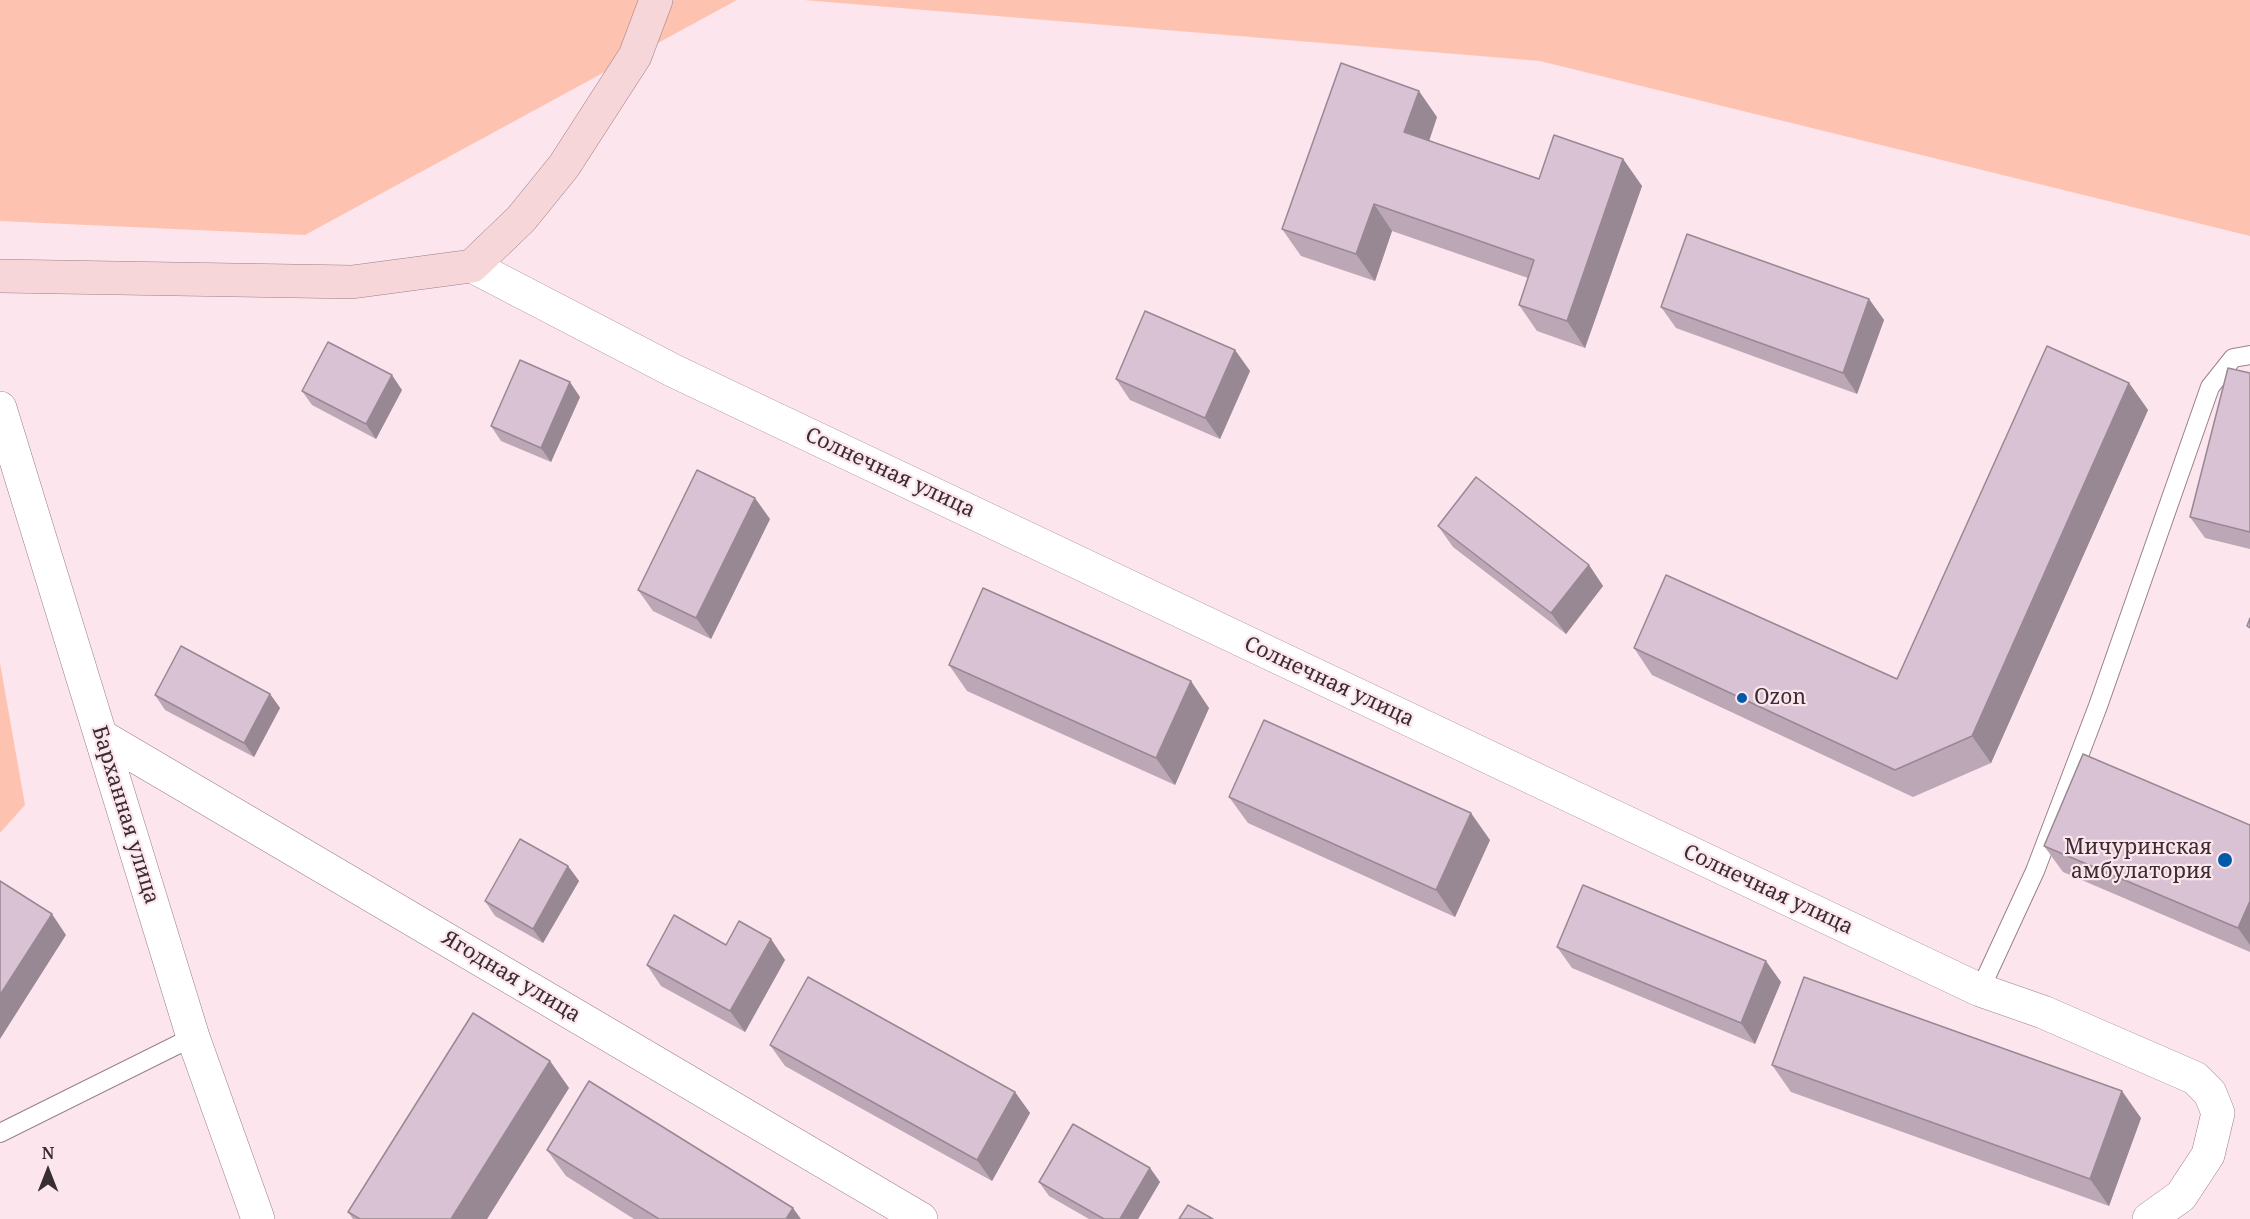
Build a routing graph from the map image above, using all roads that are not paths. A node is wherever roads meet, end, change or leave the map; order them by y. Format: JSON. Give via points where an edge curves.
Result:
{"nodes":[{"id":1,"x":656,"y":0,"type":"edge"},
{"id":2,"x":472,"y":266,"type":"junction"},
{"id":3,"x":0,"y":276,"type":"edge"},
{"id":4,"x":2250,"y":355,"type":"edge"},
{"id":5,"x":0,"y":408,"type":"edge"},
{"id":6,"x":101,"y":736,"type":"junction"},
{"id":7,"x":1980,"y":990,"type":"junction"},
{"id":8,"x":193,"y":1037,"type":"junction"},
{"id":9,"x":0,"y":1133,"type":"edge"},
{"id":10,"x":258,"y":1219,"type":"edge"},
{"id":11,"x":921,"y":1219,"type":"edge"},
{"id":12,"x":2149,"y":1219,"type":"edge"}],
"edges":[{"from":1,"to":2,"type":"street","via":[[635,56],[564,166],[521,219]]},
{"from":2,"to":3,"type":"street","via":[[352,282]]},
{"from":2,"to":7,"type":"street","name":"Солнечная улица","via":[[674,371]]},
{"from":4,"to":7,"type":"lane","via":[[2233,358],[2210,387],[2098,706],[2035,871]]},
{"from":5,"to":6,"type":"street","name":"Барханная улица"},
{"from":6,"to":8,"type":"street","name":"Барханная улица"},
{"from":6,"to":11,"type":"street","name":"Ягодная улица"},
{"from":7,"to":12,"type":"street","name":"Солнечная улица","via":[[2043,1012],[2195,1078],[2210,1093],[2218,1113],[2208,1155],[2181,1196]]},
{"from":8,"to":9,"type":"lane"},
{"from":8,"to":10,"type":"street","name":"Барханная улица"}]}
